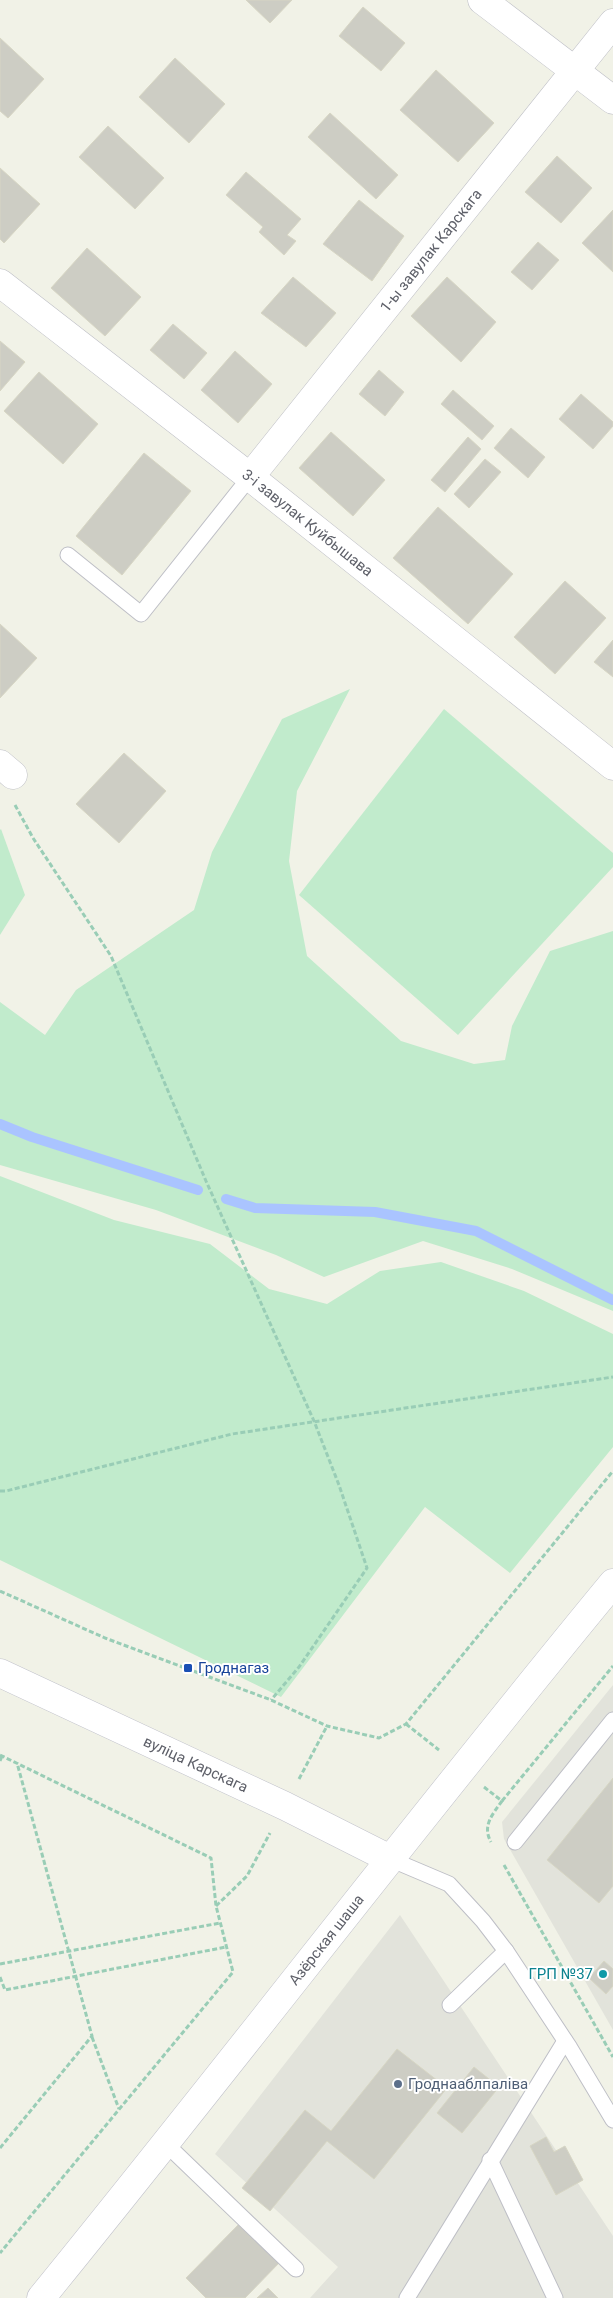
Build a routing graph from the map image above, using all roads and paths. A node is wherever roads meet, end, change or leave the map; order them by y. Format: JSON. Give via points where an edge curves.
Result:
{"nodes":[{"id":1,"x":482,"y":0,"type":"edge"},
{"id":2,"x":613,"y":24,"type":"edge"},
{"id":3,"x":576,"y":70,"type":"junction"},
{"id":4,"x":613,"y":100,"type":"edge"},
{"id":5,"x":0,"y":283,"type":"edge"},
{"id":6,"x":250,"y":477,"type":"junction"},
{"id":7,"x":68,"y":555,"type":"dead end"},
{"id":8,"x":613,"y":766,"type":"edge"},
{"id":9,"x":8,"y":780,"type":"edge"},
{"id":10,"x":613,"y":1377,"type":"edge"},
{"id":11,"x":314,"y":1422,"type":"junction"},
{"id":12,"x":613,"y":1471,"type":"edge"},
{"id":13,"x":0,"y":1491,"type":"edge"},
{"id":14,"x":613,"y":1583,"type":"edge"},
{"id":15,"x":0,"y":1591,"type":"edge"},
{"id":16,"x":613,"y":1666,"type":"edge"},
{"id":17,"x":0,"y":1673,"type":"edge"},
{"id":18,"x":271,"y":1700,"type":"junction"},
{"id":19,"x":613,"y":1720,"type":"edge"},
{"id":20,"x":406,"y":1724,"type":"junction"},
{"id":21,"x":1,"y":1755,"type":"edge"},
{"id":22,"x":0,"y":1760,"type":"edge"},
{"id":23,"x":16,"y":1762,"type":"junction"},
{"id":24,"x":461,"y":1769,"type":"junction"},
{"id":25,"x":502,"y":1801,"type":"junction"},
{"id":26,"x":515,"y":1842,"type":"dead end"},
{"id":27,"x":495,"y":1850,"type":"dead end"},
{"id":28,"x":500,"y":1858,"type":"dead end"},
{"id":29,"x":390,"y":1859,"type":"junction"},
{"id":30,"x":220,"y":1923,"type":"junction"},
{"id":31,"x":226,"y":1947,"type":"junction"},
{"id":32,"x":506,"y":1950,"type":"junction"},
{"id":33,"x":69,"y":1951,"type":"junction"},
{"id":34,"x":0,"y":1964,"type":"edge"},
{"id":35,"x":76,"y":1976,"type":"junction"},
{"id":36,"x":0,"y":1978,"type":"edge"},
{"id":37,"x":450,"y":2005,"type":"dead end"},
{"id":38,"x":92,"y":2036,"type":"junction"},
{"id":39,"x":565,"y":2041,"type":"junction"},
{"id":40,"x":613,"y":2057,"type":"edge"},
{"id":41,"x":119,"y":2109,"type":"junction"},
{"id":42,"x":613,"y":2120,"type":"edge"},
{"id":43,"x":166,"y":2144,"type":"junction"},
{"id":44,"x":0,"y":2148,"type":"edge"},
{"id":45,"x":490,"y":2160,"type":"junction"},
{"id":46,"x":0,"y":2253,"type":"edge"},
{"id":47,"x":296,"y":2269,"type":"dead end"},
{"id":48,"x":41,"y":2298,"type":"edge"},
{"id":49,"x":407,"y":2298,"type":"edge"},
{"id":50,"x":555,"y":2298,"type":"edge"}],
"edges":[{"from":1,"to":3,"type":"street"},
{"from":2,"to":3,"type":"street","name":"1-ы завулак Карскага"},
{"from":3,"to":4,"type":"street"},
{"from":3,"to":6,"type":"street","name":"1-ы завулак Карскага"},
{"from":5,"to":6,"type":"street","name":"3-і завулак Куйбышава"},
{"from":6,"to":7,"type":"lane","via":[[141,614]]},
{"from":6,"to":8,"type":"street","name":"3-і завулак Куйбышава"},
{"from":9,"to":11,"type":"path","via":[[33,838],[111,956],[206,1181]]},
{"from":10,"to":11,"type":"path"},
{"from":11,"to":13,"type":"path","via":[[232,1434]]},
{"from":11,"to":18,"type":"path","via":[[367,1568],[299,1667]]},
{"from":12,"to":20,"type":"path"},
{"from":14,"to":24,"type":"street","name":"Азёрская шаша"},
{"from":15,"to":18,"type":"path","via":[[105,1638]]},
{"from":16,"to":25,"type":"path"},
{"from":17,"to":29,"type":"street","name":"вуліца Карскага","via":[[285,1806]]},
{"from":18,"to":20,"type":"path","via":[[327,1726],[379,1738]]},
{"from":19,"to":26,"type":"lane"},
{"from":20,"to":24,"type":"path"},
{"from":21,"to":22,"type":"path"},
{"from":21,"to":23,"type":"path"},
{"from":23,"to":30,"type":"path","via":[[211,1858]]},
{"from":23,"to":33,"type":"path"},
{"from":24,"to":25,"type":"path"},
{"from":24,"to":29,"type":"street","name":"Азёрская шаша"},
{"from":25,"to":27,"type":"path","via":[[488,1820],[486,1833]]},
{"from":28,"to":40,"type":"path"},
{"from":29,"to":32,"type":"lane","via":[[449,1884]]},
{"from":29,"to":43,"type":"street","name":"Азёрская шаша"},
{"from":30,"to":31,"type":"path"},
{"from":30,"to":33,"type":"path"},
{"from":31,"to":35,"type":"path"},
{"from":31,"to":41,"type":"path","via":[[233,1972]]},
{"from":32,"to":37,"type":"lane"},
{"from":32,"to":39,"type":"lane"},
{"from":33,"to":34,"type":"path"},
{"from":33,"to":35,"type":"path"},
{"from":35,"to":36,"type":"path","via":[[5,1990]]},
{"from":35,"to":38,"type":"path"},
{"from":38,"to":41,"type":"path"},
{"from":38,"to":44,"type":"path"},
{"from":39,"to":42,"type":"lane"},
{"from":39,"to":45,"type":"lane"},
{"from":41,"to":46,"type":"path"},
{"from":43,"to":47,"type":"lane"},
{"from":43,"to":48,"type":"street","name":"Азёрская шаша"},
{"from":45,"to":49,"type":"lane"},
{"from":45,"to":50,"type":"lane"}]}
